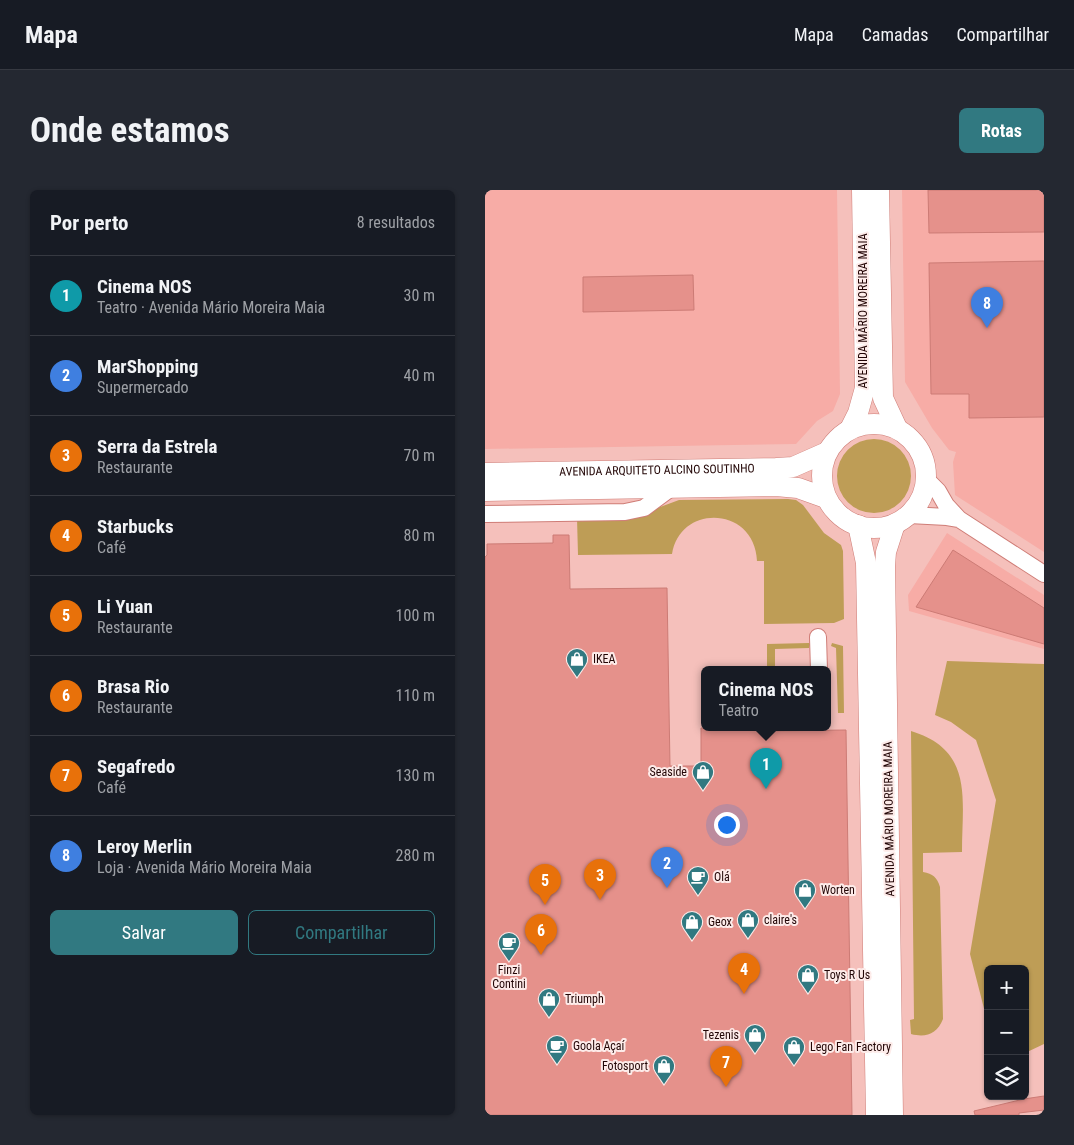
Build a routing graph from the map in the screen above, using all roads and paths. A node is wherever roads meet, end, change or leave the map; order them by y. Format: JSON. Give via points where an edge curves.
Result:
{"nodes":[{"id":1,"x":862,"y":190,"type":"edge"},
{"id":2,"x":879,"y":190,"type":"edge"},
{"id":3,"x":897,"y":428,"type":"junction"},
{"id":4,"x":850,"y":429,"type":"junction"},
{"id":5,"x":827,"y":452,"type":"junction"},
{"id":6,"x":485,"y":473,"type":"edge"},
{"id":7,"x":927,"y":480,"type":"junction"},
{"id":8,"x":671,"y":488,"type":"junction"},
{"id":9,"x":485,"y":491,"type":"edge"},
{"id":10,"x":826,"y":498,"type":"junction"},
{"id":11,"x":485,"y":514,"type":"edge"},
{"id":12,"x":959,"y":519,"type":"junction"},
{"id":13,"x":902,"y":520,"type":"junction"},
{"id":14,"x":858,"y":526,"type":"junction"},
{"id":15,"x":1044,"y":574,"type":"edge"},
{"id":16,"x":818,"y":637,"type":"dead end"},
{"id":17,"x":819,"y":666,"type":"edge"},
{"id":18,"x":876,"y":1115,"type":"edge"},
{"id":19,"x":893,"y":1115,"type":"edge"}],
"edges":[{"from":1,"to":4,"type":"main road","name":"AVENIDA MÁRIO MOREIRA MAIA","via":[[865,388]]},
{"from":2,"to":3,"type":"main road","name":"AVENIDA MÁRIO MOREIRA MAIA","via":[[883,398]]},
{"from":3,"to":4,"type":"main road","via":[[874,423]]},
{"from":3,"to":7,"type":"main road","via":[[919,449]]},
{"from":4,"to":5,"type":"main road"},
{"from":5,"to":6,"type":"main road","name":"AVENIDA ARQUITETO ALCINO SOUTINHO","via":[[793,467]]},
{"from":5,"to":10,"type":"main road","via":[[822,467]]},
{"from":7,"to":12,"type":"street"},
{"from":7,"to":13,"type":"main road","via":[[921,499]]},
{"from":8,"to":9,"type":"main road","name":"AVENIDA ARQUITETO ALCINO SOUTINHO"},
{"from":8,"to":10,"type":"main road","name":"AVENIDA ARQUITETO ALCINO SOUTINHO","via":[[776,486],[798,488]]},
{"from":8,"to":11,"type":"street","via":[[644,508],[625,512]]},
{"from":10,"to":14,"type":"main road","via":[[834,510]]},
{"from":12,"to":13,"type":"street"},
{"from":12,"to":15,"type":"street"},
{"from":13,"to":14,"type":"main road","via":[[877,528]]},
{"from":13,"to":19,"type":"main road","name":"AVENIDA MÁRIO MOREIRA MAIA","via":[[886,552],[885,566]]},
{"from":14,"to":18,"type":"main road","name":"AVENIDA MÁRIO MOREIRA MAIA","via":[[866,563]]},
{"from":16,"to":17,"type":"street"}]}
